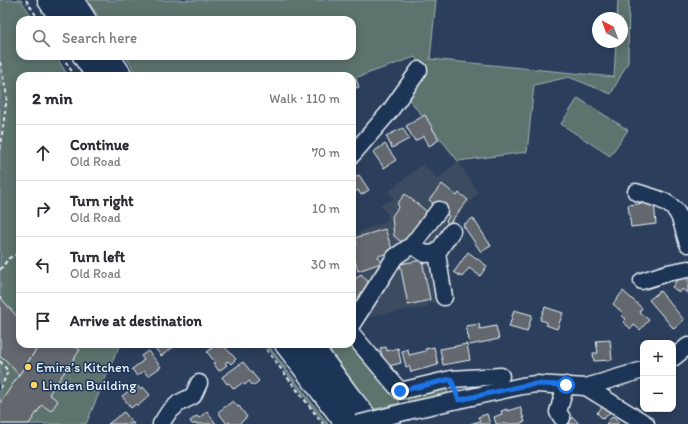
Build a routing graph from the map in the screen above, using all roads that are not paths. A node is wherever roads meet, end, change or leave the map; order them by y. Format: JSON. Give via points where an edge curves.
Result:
{"nodes":[{"id":1,"x":49,"y":0,"type":"edge"},
{"id":2,"x":72,"y":0,"type":"edge"},
{"id":3,"x":59,"y":16,"type":"edge"},
{"id":4,"x":82,"y":16,"type":"edge"},
{"id":5,"x":87,"y":60,"type":"edge"},
{"id":6,"x":111,"y":60,"type":"edge"},
{"id":7,"x":419,"y":70,"type":"dead end"},
{"id":8,"x":95,"y":72,"type":"edge"},
{"id":9,"x":118,"y":72,"type":"edge"},
{"id":10,"x":356,"y":151,"type":"edge"},
{"id":11,"x":636,"y":192,"type":"dead end"},
{"id":12,"x":439,"y":210,"type":"dead end"},
{"id":13,"x":452,"y":231,"type":"dead end"},
{"id":14,"x":688,"y":244,"type":"edge"},
{"id":15,"x":412,"y":245,"type":"junction"},
{"id":16,"x":436,"y":253,"type":"junction"},
{"id":17,"x":688,"y":269,"type":"edge"},
{"id":18,"x":642,"y":281,"type":"dead end"},
{"id":19,"x":444,"y":297,"type":"dead end"},
{"id":20,"x":356,"y":318,"type":"edge"},
{"id":21,"x":356,"y":339,"type":"edge"},
{"id":22,"x":688,"y":346,"type":"edge"},
{"id":23,"x":289,"y":348,"type":"edge"},
{"id":24,"x":313,"y":348,"type":"edge"},
{"id":25,"x":676,"y":356,"type":"edge"},
{"id":26,"x":640,"y":371,"type":"edge"},
{"id":27,"x":502,"y":376,"type":"dead end"},
{"id":28,"x":451,"y":379,"type":"junction"},
{"id":29,"x":198,"y":383,"type":"dead end"},
{"id":30,"x":566,"y":385,"type":"junction"},
{"id":31,"x":586,"y":386,"type":"junction"},
{"id":32,"x":459,"y":400,"type":"junction"},
{"id":33,"x":562,"y":418,"type":"dead end"},
{"id":34,"x":161,"y":424,"type":"edge"},
{"id":35,"x":346,"y":424,"type":"edge"},
{"id":36,"x":357,"y":424,"type":"edge"},
{"id":37,"x":371,"y":424,"type":"edge"},
{"id":38,"x":646,"y":424,"type":"edge"}],
"edges":[{"from":1,"to":3,"type":"highway"},
{"from":2,"to":4,"type":"highway"},
{"from":5,"to":8,"type":"highway"},
{"from":6,"to":9,"type":"highway"},
{"from":7,"to":10,"type":"street","via":[[403,95]]},
{"from":11,"to":14,"type":"street","via":[[666,202],[673,208],[679,215]]},
{"from":12,"to":15,"type":"street"},
{"from":13,"to":16,"type":"street"},
{"from":15,"to":16,"type":"street","via":[[425,254]]},
{"from":15,"to":20,"type":"street","via":[[395,257]]},
{"from":16,"to":19,"type":"street"},
{"from":17,"to":18,"type":"street"},
{"from":21,"to":28,"type":"street","via":[[400,391]]},
{"from":22,"to":25,"type":"street"},
{"from":23,"to":35,"type":"highway"},
{"from":24,"to":37,"type":"highway"},
{"from":26,"to":31,"type":"street"},
{"from":27,"to":28,"type":"street"},
{"from":28,"to":32,"type":"street"},
{"from":29,"to":34,"type":"street","via":[[193,396],[168,413]]},
{"from":30,"to":31,"type":"street"},
{"from":30,"to":32,"type":"street","via":[[536,384]]},
{"from":30,"to":33,"type":"street","via":[[558,412]]},
{"from":31,"to":38,"type":"street"},
{"from":32,"to":36,"type":"street","bridge":true}]}
